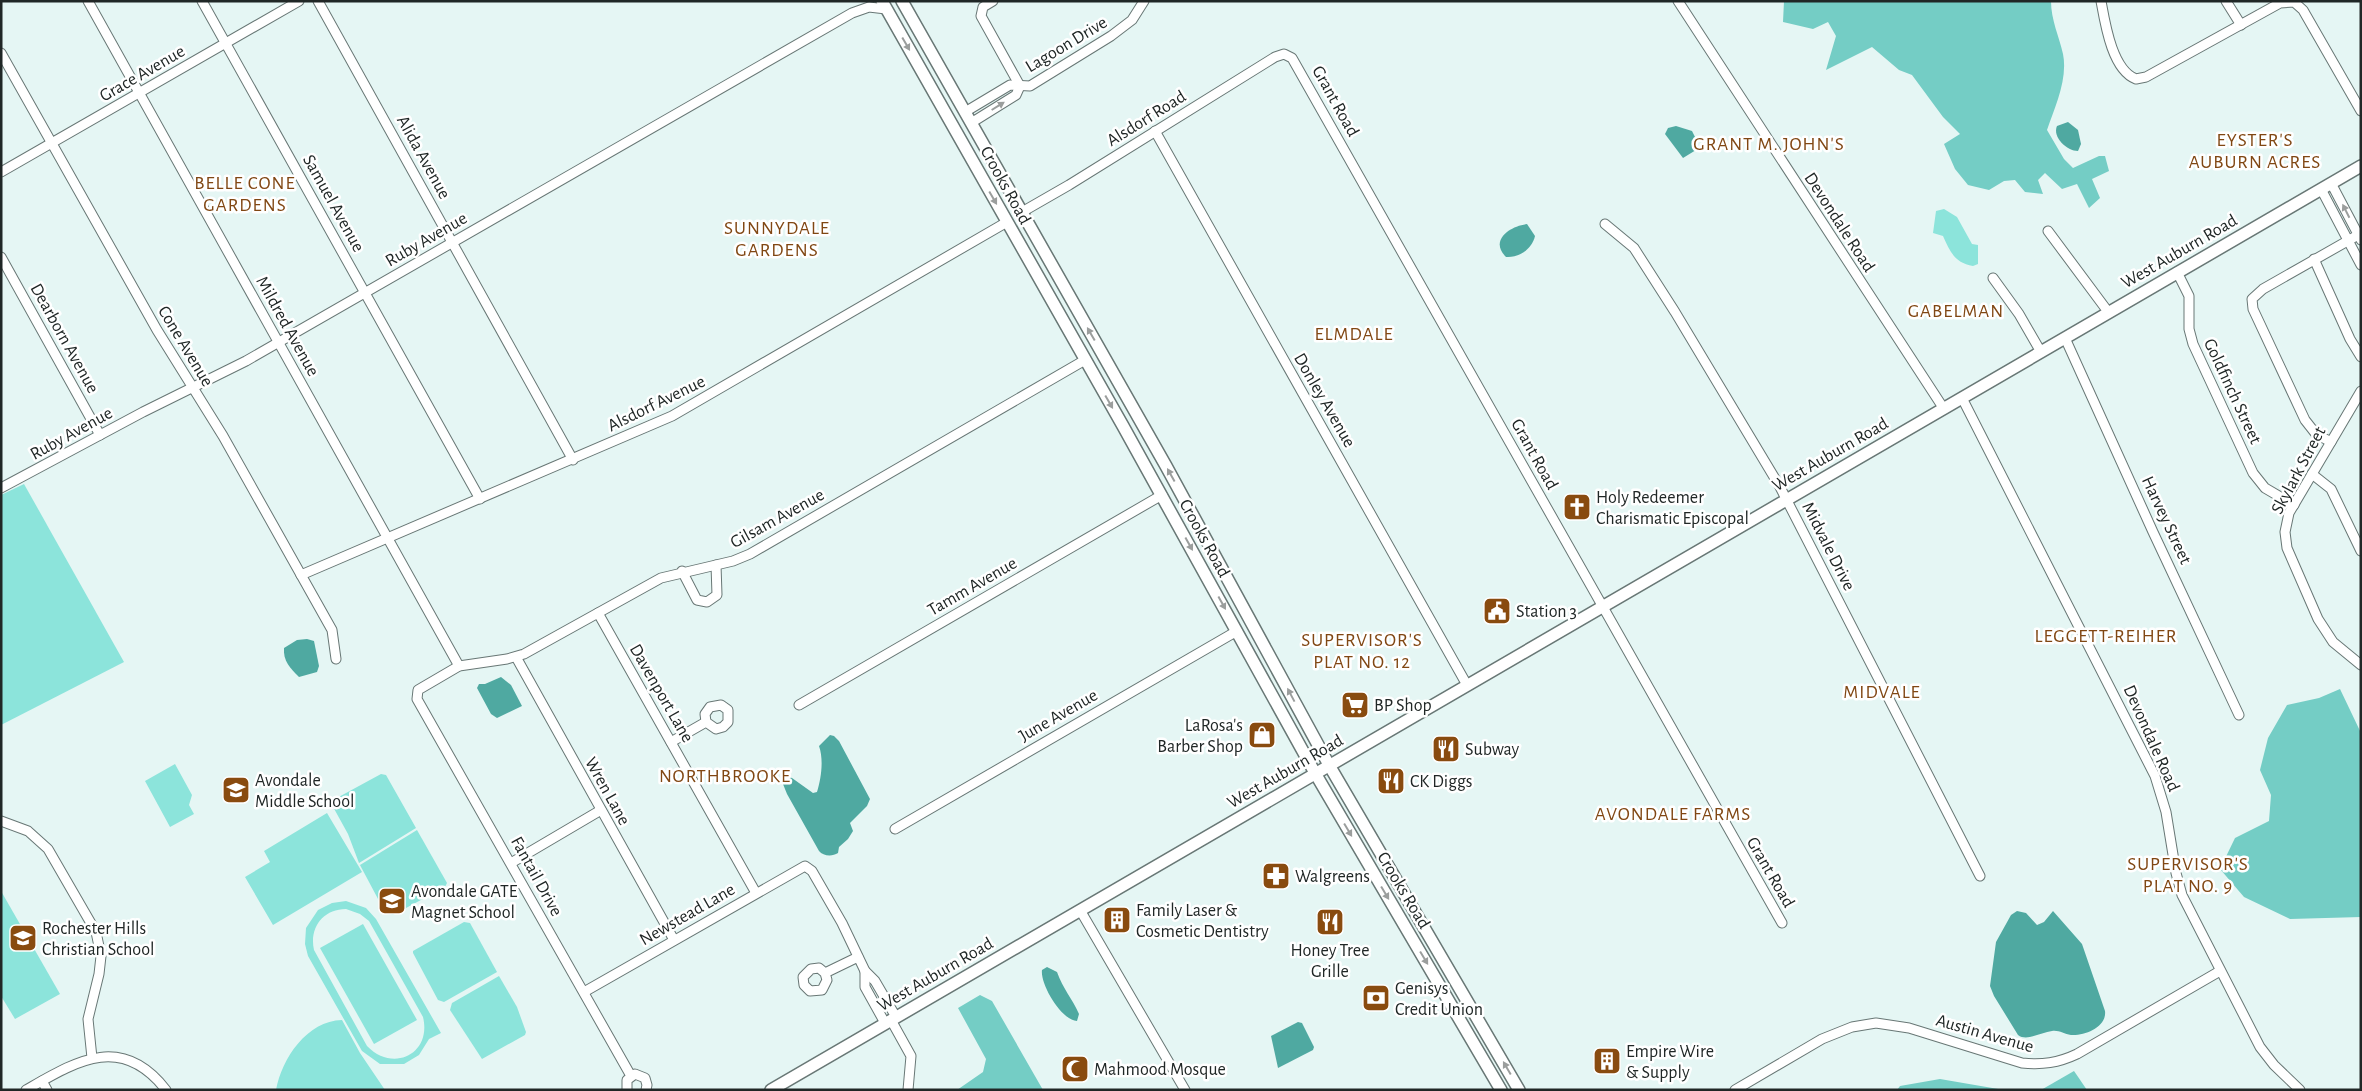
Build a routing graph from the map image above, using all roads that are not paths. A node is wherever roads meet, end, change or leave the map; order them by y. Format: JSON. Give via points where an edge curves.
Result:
{"nodes":[{"id":1,"x":88,"y":1,"type":"edge"},
{"id":2,"x":202,"y":1,"type":"edge"},
{"id":3,"x":299,"y":1,"type":"edge"},
{"id":4,"x":318,"y":1,"type":"edge"},
{"id":5,"x":902,"y":1,"type":"edge"},
{"id":6,"x":993,"y":1,"type":"edge"},
{"id":7,"x":1144,"y":1,"type":"edge"},
{"id":8,"x":1678,"y":1,"type":"edge"},
{"id":9,"x":2101,"y":1,"type":"edge"},
{"id":10,"x":2226,"y":1,"type":"edge"},
{"id":11,"x":2294,"y":2,"type":"edge"},
{"id":12,"x":865,"y":5,"type":"edge"},
{"id":13,"x":884,"y":5,"type":"edge"},
{"id":14,"x":2241,"y":25,"type":"junction"},
{"id":15,"x":226,"y":43,"type":"junction"},
{"id":16,"x":1,"y":53,"type":"edge"},
{"id":17,"x":1288,"y":56,"type":"joint"},
{"id":18,"x":930,"y":86,"type":"junction"},
{"id":19,"x":951,"y":86,"type":"junction"},
{"id":20,"x":1020,"y":86,"type":"junction"},
{"id":21,"x":139,"y":93,"type":"junction"},
{"id":22,"x":2361,"y":111,"type":"edge"},
{"id":23,"x":965,"y":112,"type":"junction"},
{"id":24,"x":971,"y":123,"type":"junction"},
{"id":25,"x":1155,"y":131,"type":"junction"},
{"id":26,"x":52,"y":143,"type":"junction"},
{"id":27,"x":2361,"y":166,"type":"edge"},
{"id":28,"x":1,"y":172,"type":"edge"},
{"id":29,"x":2326,"y":186,"type":"junction"},
{"id":30,"x":1022,"y":212,"type":"junction"},
{"id":31,"x":1007,"y":222,"type":"junction"},
{"id":32,"x":1606,"y":224,"type":"dead end"},
{"id":33,"x":2048,"y":231,"type":"dead end"},
{"id":34,"x":2359,"y":237,"type":"edge"},
{"id":35,"x":2348,"y":240,"type":"junction"},
{"id":36,"x":453,"y":243,"type":"junction"},
{"id":37,"x":1,"y":257,"type":"edge"},
{"id":38,"x":2314,"y":259,"type":"junction"},
{"id":39,"x":2361,"y":265,"type":"edge"},
{"id":40,"x":2177,"y":272,"type":"junction"},
{"id":41,"x":1039,"y":278,"type":"junction"},
{"id":42,"x":1059,"y":278,"type":"junction"},
{"id":43,"x":1993,"y":278,"type":"dead end"},
{"id":44,"x":366,"y":292,"type":"junction"},
{"id":45,"x":2109,"y":313,"type":"junction"},
{"id":46,"x":2065,"y":338,"type":"junction"},
{"id":47,"x":279,"y":342,"type":"junction"},
{"id":48,"x":2042,"y":352,"type":"junction"},
{"id":49,"x":2361,"y":357,"type":"edge"},
{"id":50,"x":1105,"y":358,"type":"junction"},
{"id":51,"x":1085,"y":360,"type":"junction"},
{"id":52,"x":192,"y":388,"type":"junction"},
{"id":53,"x":2361,"y":391,"type":"edge"},
{"id":54,"x":1962,"y":398,"type":"junction"},
{"id":55,"x":1944,"y":409,"type":"junction"},
{"id":56,"x":100,"y":435,"type":"junction"},
{"id":57,"x":2331,"y":442,"type":"junction"},
{"id":58,"x":574,"y":460,"type":"junction"},
{"id":59,"x":2312,"y":474,"type":"junction"},
{"id":60,"x":1,"y":488,"type":"edge"},
{"id":61,"x":1162,"y":495,"type":"junction"},
{"id":62,"x":480,"y":499,"type":"junction"},
{"id":63,"x":1787,"y":499,"type":"junction"},
{"id":64,"x":2294,"y":505,"type":"junction"},
{"id":65,"x":388,"y":538,"type":"junction"},
{"id":66,"x":2361,"y":551,"type":"edge"},
{"id":67,"x":716,"y":565,"type":"junction"},
{"id":68,"x":682,"y":571,"type":"junction"},
{"id":69,"x":301,"y":575,"type":"junction"},
{"id":70,"x":1226,"y":576,"type":"junction"},
{"id":71,"x":1208,"y":578,"type":"junction"},
{"id":72,"x":1602,"y":607,"type":"junction"},
{"id":73,"x":598,"y":613,"type":"junction"},
{"id":74,"x":1237,"y":631,"type":"junction"},
{"id":75,"x":1256,"y":632,"type":"junction"},
{"id":76,"x":516,"y":657,"type":"junction"},
{"id":77,"x":336,"y":659,"type":"dead end"},
{"id":78,"x":2361,"y":665,"type":"edge"},
{"id":79,"x":459,"y":666,"type":"junction"},
{"id":80,"x":1467,"y":685,"type":"junction"},
{"id":81,"x":417,"y":693,"type":"joint"},
{"id":82,"x":799,"y":705,"type":"dead end"},
{"id":83,"x":2239,"y":715,"type":"dead end"},
{"id":84,"x":706,"y":722,"type":"dead end"},
{"id":85,"x":1295,"y":738,"type":"junction"},
{"id":86,"x":1314,"y":738,"type":"junction"},
{"id":87,"x":671,"y":742,"type":"junction"},
{"id":88,"x":1329,"y":765,"type":"junction"},
{"id":89,"x":1314,"y":773,"type":"junction"},
{"id":90,"x":1349,"y":799,"type":"junction"},
{"id":91,"x":1331,"y":802,"type":"junction"},
{"id":92,"x":602,"y":810,"type":"junction"},
{"id":93,"x":1,"y":821,"type":"edge"},
{"id":94,"x":895,"y":828,"type":"dead end"},
{"id":95,"x":510,"y":863,"type":"junction"},
{"id":96,"x":1980,"y":876,"type":"dead end"},
{"id":97,"x":756,"y":893,"type":"junction"},
{"id":98,"x":1080,"y":910,"type":"junction"},
{"id":99,"x":1402,"y":921,"type":"junction"},
{"id":100,"x":1422,"y":923,"type":"junction"},
{"id":101,"x":1782,"y":923,"type":"dead end"},
{"id":102,"x":674,"y":940,"type":"junction"},
{"id":103,"x":858,"y":957,"type":"junction"},
{"id":104,"x":2220,"y":971,"type":"junction"},
{"id":105,"x":825,"y":973,"type":"dead end"},
{"id":106,"x":584,"y":992,"type":"junction"},
{"id":107,"x":891,"y":1020,"type":"junction"},
{"id":108,"x":1477,"y":1050,"type":"junction"},
{"id":109,"x":1497,"y":1051,"type":"junction"},
{"id":110,"x":92,"y":1058,"type":"junction"},
{"id":111,"x":631,"y":1076,"type":"junction"},
{"id":112,"x":42,"y":1080,"type":"junction"},
{"id":113,"x":26,"y":1090,"type":"edge"},
{"id":114,"x":48,"y":1090,"type":"edge"},
{"id":115,"x":166,"y":1090,"type":"edge"},
{"id":116,"x":627,"y":1090,"type":"edge"},
{"id":117,"x":646,"y":1090,"type":"edge"},
{"id":118,"x":771,"y":1090,"type":"edge"},
{"id":119,"x":908,"y":1090,"type":"edge"},
{"id":120,"x":1184,"y":1090,"type":"edge"},
{"id":121,"x":1501,"y":1090,"type":"edge"},
{"id":122,"x":1519,"y":1090,"type":"edge"},
{"id":123,"x":1735,"y":1090,"type":"edge"},
{"id":124,"x":2300,"y":1090,"type":"edge"}],
"edges":[{"from":1,"to":21,"type":"street","name":"Mildred Avenue"},
{"from":2,"to":15,"type":"street","name":"Samuel Avenue"},
{"from":3,"to":15,"type":"street","name":"Grace Avenue"},
{"from":4,"to":36,"type":"street","name":"Alida Avenue"},
{"from":5,"to":19,"type":"main road","name":"Crooks Road"},
{"from":6,"to":20,"type":"street","via":[[983,8],[982,16]]},
{"from":7,"to":20,"type":"street","name":"Lagoon Drive","via":[[1137,14],[1117,32],[1030,86]]},
{"from":8,"to":55,"type":"street","name":"Devondale Road"},
{"from":9,"to":14,"type":"street","via":[[2110,44],[2132,78],[2146,77]]},
{"from":10,"to":14,"type":"street"},
{"from":11,"to":14,"type":"street","via":[[2280,3]]},
{"from":11,"to":22,"type":"street","via":[[2303,10]]},
{"from":12,"to":13,"type":"street","name":"Ruby Avenue"},
{"from":12,"to":36,"type":"street","name":"Ruby Avenue"},
{"from":13,"to":18,"type":"main road","name":"Crooks Road","one_way":true},
{"from":15,"to":21,"type":"street","name":"Grace Avenue"},
{"from":15,"to":44,"type":"street","name":"Samuel Avenue"},
{"from":16,"to":26,"type":"street","name":"Cone Avenue"},
{"from":17,"to":25,"type":"street","name":"Alsdorf Road","via":[[1275,57]]},
{"from":17,"to":72,"type":"street","name":"Grant Road","via":[[1295,61]]},
{"from":18,"to":19,"type":"main road","via":[[940,80]]},
{"from":18,"to":31,"type":"main road","name":"Crooks Road","one_way":true},
{"from":19,"to":23,"type":"main road","name":"Crooks Road"},
{"from":20,"to":23,"type":"street","name":"Lagoon Drive","via":[[1010,85]]},
{"from":24,"to":20,"type":"street","name":"Lagoon Drive","one_way":true,"via":[[1016,95]]},
{"from":21,"to":26,"type":"street","name":"Grace Avenue"},
{"from":21,"to":47,"type":"street","name":"Mildred Avenue"},
{"from":23,"to":24,"type":"main road","name":"Crooks Road"},
{"from":24,"to":30,"type":"main road","name":"Crooks Road"},
{"from":25,"to":30,"type":"street","name":"Alsdorf Road"},
{"from":25,"to":80,"type":"street","name":"Donley Avenue"},
{"from":26,"to":28,"type":"street","name":"Grace Avenue"},
{"from":26,"to":52,"type":"street","name":"Cone Avenue"},
{"from":27,"to":29,"type":"main road","name":"West Auburn Road"},
{"from":34,"to":29,"type":"street","one_way":true},
{"from":29,"to":35,"type":"street"},
{"from":29,"to":40,"type":"main road","name":"West Auburn Road"},
{"from":30,"to":42,"type":"main road","name":"Crooks Road"},
{"from":31,"to":41,"type":"main road","name":"Crooks Road"},
{"from":31,"to":58,"type":"street","name":"Alsdorf Avenue","via":[[696,403]]},
{"from":32,"to":63,"type":"street","name":"Midvale Drive","via":[[1634,248],[1676,312]]},
{"from":33,"to":45,"type":"street"},
{"from":34,"to":35,"type":"street"},
{"from":35,"to":38,"type":"street"},
{"from":35,"to":39,"type":"street"},
{"from":36,"to":44,"type":"street","name":"Ruby Avenue"},
{"from":36,"to":58,"type":"street","name":"Alida Avenue"},
{"from":37,"to":56,"type":"street","name":"Dearborn Avenue"},
{"from":38,"to":49,"type":"street"},
{"from":38,"to":57,"type":"street","via":[[2256,294],[2252,304],[2305,420],[2316,434]]},
{"from":40,"to":45,"type":"main road","name":"West Auburn Road"},
{"from":40,"to":64,"type":"street","name":"Goldfinch Street","via":[[2189,296],[2189,329],[2193,344],[2253,473],[2265,488]]},
{"from":41,"to":42,"type":"main road","via":[[1050,283]]},
{"from":41,"to":51,"type":"main road","name":"Crooks Road"},
{"from":50,"to":42,"type":"main road","name":"Crooks Road","one_way":true},
{"from":43,"to":48,"type":"street"},
{"from":44,"to":47,"type":"street","name":"Ruby Avenue"},
{"from":44,"to":62,"type":"street","name":"Samuel Avenue"},
{"from":45,"to":46,"type":"main road","name":"West Auburn Road"},
{"from":46,"to":48,"type":"main road","name":"West Auburn Road"},
{"from":46,"to":83,"type":"street","name":"Harvey Street"},
{"from":47,"to":52,"type":"street","name":"Ruby Avenue"},
{"from":47,"to":65,"type":"street","name":"Mildred Avenue"},
{"from":48,"to":54,"type":"main road","name":"West Auburn Road"},
{"from":50,"to":51,"type":"main road","via":[[1095,352],[1088,354]]},
{"from":70,"to":50,"type":"main road","name":"Crooks Road","one_way":true},
{"from":51,"to":61,"type":"main road","name":"Crooks Road","one_way":true},
{"from":51,"to":67,"type":"street","name":"Gilsam Avenue","via":[[750,554]]},
{"from":52,"to":56,"type":"street","name":"Ruby Avenue"},
{"from":52,"to":69,"type":"street","name":"Cone Avenue","via":[[223,436]]},
{"from":53,"to":57,"type":"street","name":"Skylark Street"},
{"from":54,"to":55,"type":"main road","name":"West Auburn Road"},
{"from":54,"to":104,"type":"street","name":"Devondale Road","via":[[2155,776],[2166,812],[2179,887]]},
{"from":55,"to":63,"type":"main road","name":"West Auburn Road"},
{"from":56,"to":60,"type":"street","name":"Ruby Avenue"},
{"from":57,"to":59,"type":"street","name":"Skylark Street"},
{"from":58,"to":62,"type":"street","name":"Alsdorf Avenue"},
{"from":59,"to":64,"type":"street","name":"Skylark Street"},
{"from":59,"to":66,"type":"street","via":[[2331,489]]},
{"from":61,"to":71,"type":"main road","name":"Crooks Road","one_way":true},
{"from":61,"to":82,"type":"street","name":"Tamm Avenue"},
{"from":62,"to":65,"type":"street","name":"Alsdorf Avenue"},
{"from":63,"to":72,"type":"main road","name":"West Auburn Road"},
{"from":63,"to":96,"type":"street","name":"Midvale Drive"},
{"from":64,"to":78,"type":"street","name":"Skylark Street","via":[[2286,524],[2288,554],[2326,632],[2341,650]]},
{"from":65,"to":69,"type":"street","name":"Alsdorf Avenue"},
{"from":65,"to":79,"type":"street","name":"Mildred Avenue"},
{"from":67,"to":68,"type":"street","name":"Gilsam Avenue"},
{"from":67,"to":68,"type":"street","via":[[717,595],[707,602],[697,600]]},
{"from":68,"to":73,"type":"street","name":"Gilsam Avenue","via":[[655,580]]},
{"from":69,"to":77,"type":"street","name":"Cone Avenue","via":[[332,630]]},
{"from":70,"to":71,"type":"main road","via":[[1216,581]]},
{"from":70,"to":75,"type":"main road","name":"Crooks Road"},
{"from":71,"to":74,"type":"main road","name":"Crooks Road","one_way":true},
{"from":72,"to":80,"type":"main road","name":"West Auburn Road"},
{"from":72,"to":101,"type":"street","name":"Grant Road"},
{"from":73,"to":76,"type":"street","name":"Gilsam Avenue"},
{"from":73,"to":87,"type":"street","name":"Davenport Lane"},
{"from":74,"to":75,"type":"main road","via":[[1239,626],[1246,624]]},
{"from":74,"to":85,"type":"main road","name":"Crooks Road"},
{"from":74,"to":94,"type":"street","name":"June Avenue"},
{"from":86,"to":75,"type":"main road","name":"Crooks Road","one_way":true},
{"from":76,"to":79,"type":"street","name":"Gilsam Avenue"},
{"from":76,"to":92,"type":"street","name":"Wren Lane"},
{"from":79,"to":81,"type":"street","name":"Gilsam Avenue","via":[[420,687]]},
{"from":80,"to":88,"type":"main road","name":"West Auburn Road"},
{"from":81,"to":95,"type":"street","name":"Fantail Drive","via":[[417,699]]},
{"from":84,"to":87,"type":"street"},
{"from":85,"to":86,"type":"main road","via":[[1304,742]]},
{"from":85,"to":89,"type":"main road","name":"Crooks Road"},
{"from":86,"to":88,"type":"main road","name":"Crooks Road"},
{"from":87,"to":97,"type":"street","name":"Davenport Lane"},
{"from":88,"to":89,"type":"main road","name":"West Auburn Road"},
{"from":88,"to":90,"type":"main road","name":"Crooks Road"},
{"from":89,"to":91,"type":"main road","name":"Crooks Road"},
{"from":89,"to":98,"type":"main road","name":"West Auburn Road"},
{"from":90,"to":91,"type":"main road","via":[[1340,797]]},
{"from":90,"to":100,"type":"main road","name":"Crooks Road"},
{"from":91,"to":99,"type":"main road","name":"Crooks Road","one_way":true},
{"from":92,"to":95,"type":"street"},
{"from":92,"to":102,"type":"street","name":"Wren Lane"},
{"from":93,"to":110,"type":"street","via":[[28,831],[48,849],[96,932],[101,962],[88,1019]]},
{"from":95,"to":106,"type":"street","name":"Fantail Drive"},
{"from":97,"to":102,"type":"street","name":"Newstead Lane"},
{"from":97,"to":103,"type":"street","name":"Newstead Lane","via":[[802,867],[808,867],[842,923]]},
{"from":98,"to":107,"type":"main road","name":"West Auburn Road"},
{"from":98,"to":120,"type":"street"},
{"from":99,"to":100,"type":"main road","via":[[1412,927]]},
{"from":99,"to":108,"type":"main road","name":"Crooks Road","one_way":true},
{"from":100,"to":109,"type":"main road","name":"Crooks Road"},
{"from":102,"to":106,"type":"street","name":"Newstead Lane"},
{"from":103,"to":105,"type":"street"},
{"from":103,"to":107,"type":"street","via":[[865,972],[865,987]]},
{"from":104,"to":123,"type":"street","name":"Austin Avenue","via":[[2060,1061],[2037,1065],[2022,1063],[1909,1028],[1876,1023],[1835,1033]]},
{"from":104,"to":124,"type":"street","name":"Devondale Road","via":[[2260,1047]]},
{"from":106,"to":111,"type":"street","name":"Fantail Drive"},
{"from":107,"to":118,"type":"main road","name":"West Auburn Road"},
{"from":107,"to":119,"type":"street","via":[[911,1056]]},
{"from":108,"to":109,"type":"main road","via":[[1486,1056]]},
{"from":108,"to":121,"type":"main road","name":"Crooks Road"},
{"from":122,"to":109,"type":"main road","name":"Crooks Road","one_way":true},
{"from":110,"to":112,"type":"street"},
{"from":110,"to":115,"type":"street","via":[[117,1058],[135,1064]]},
{"from":111,"to":116,"type":"street","via":[[626,1084]]},
{"from":111,"to":117,"type":"street","name":"Fantail Drive","via":[[638,1074],[644,1078]]},
{"from":112,"to":113,"type":"street"},
{"from":112,"to":114,"type":"street"}]}
